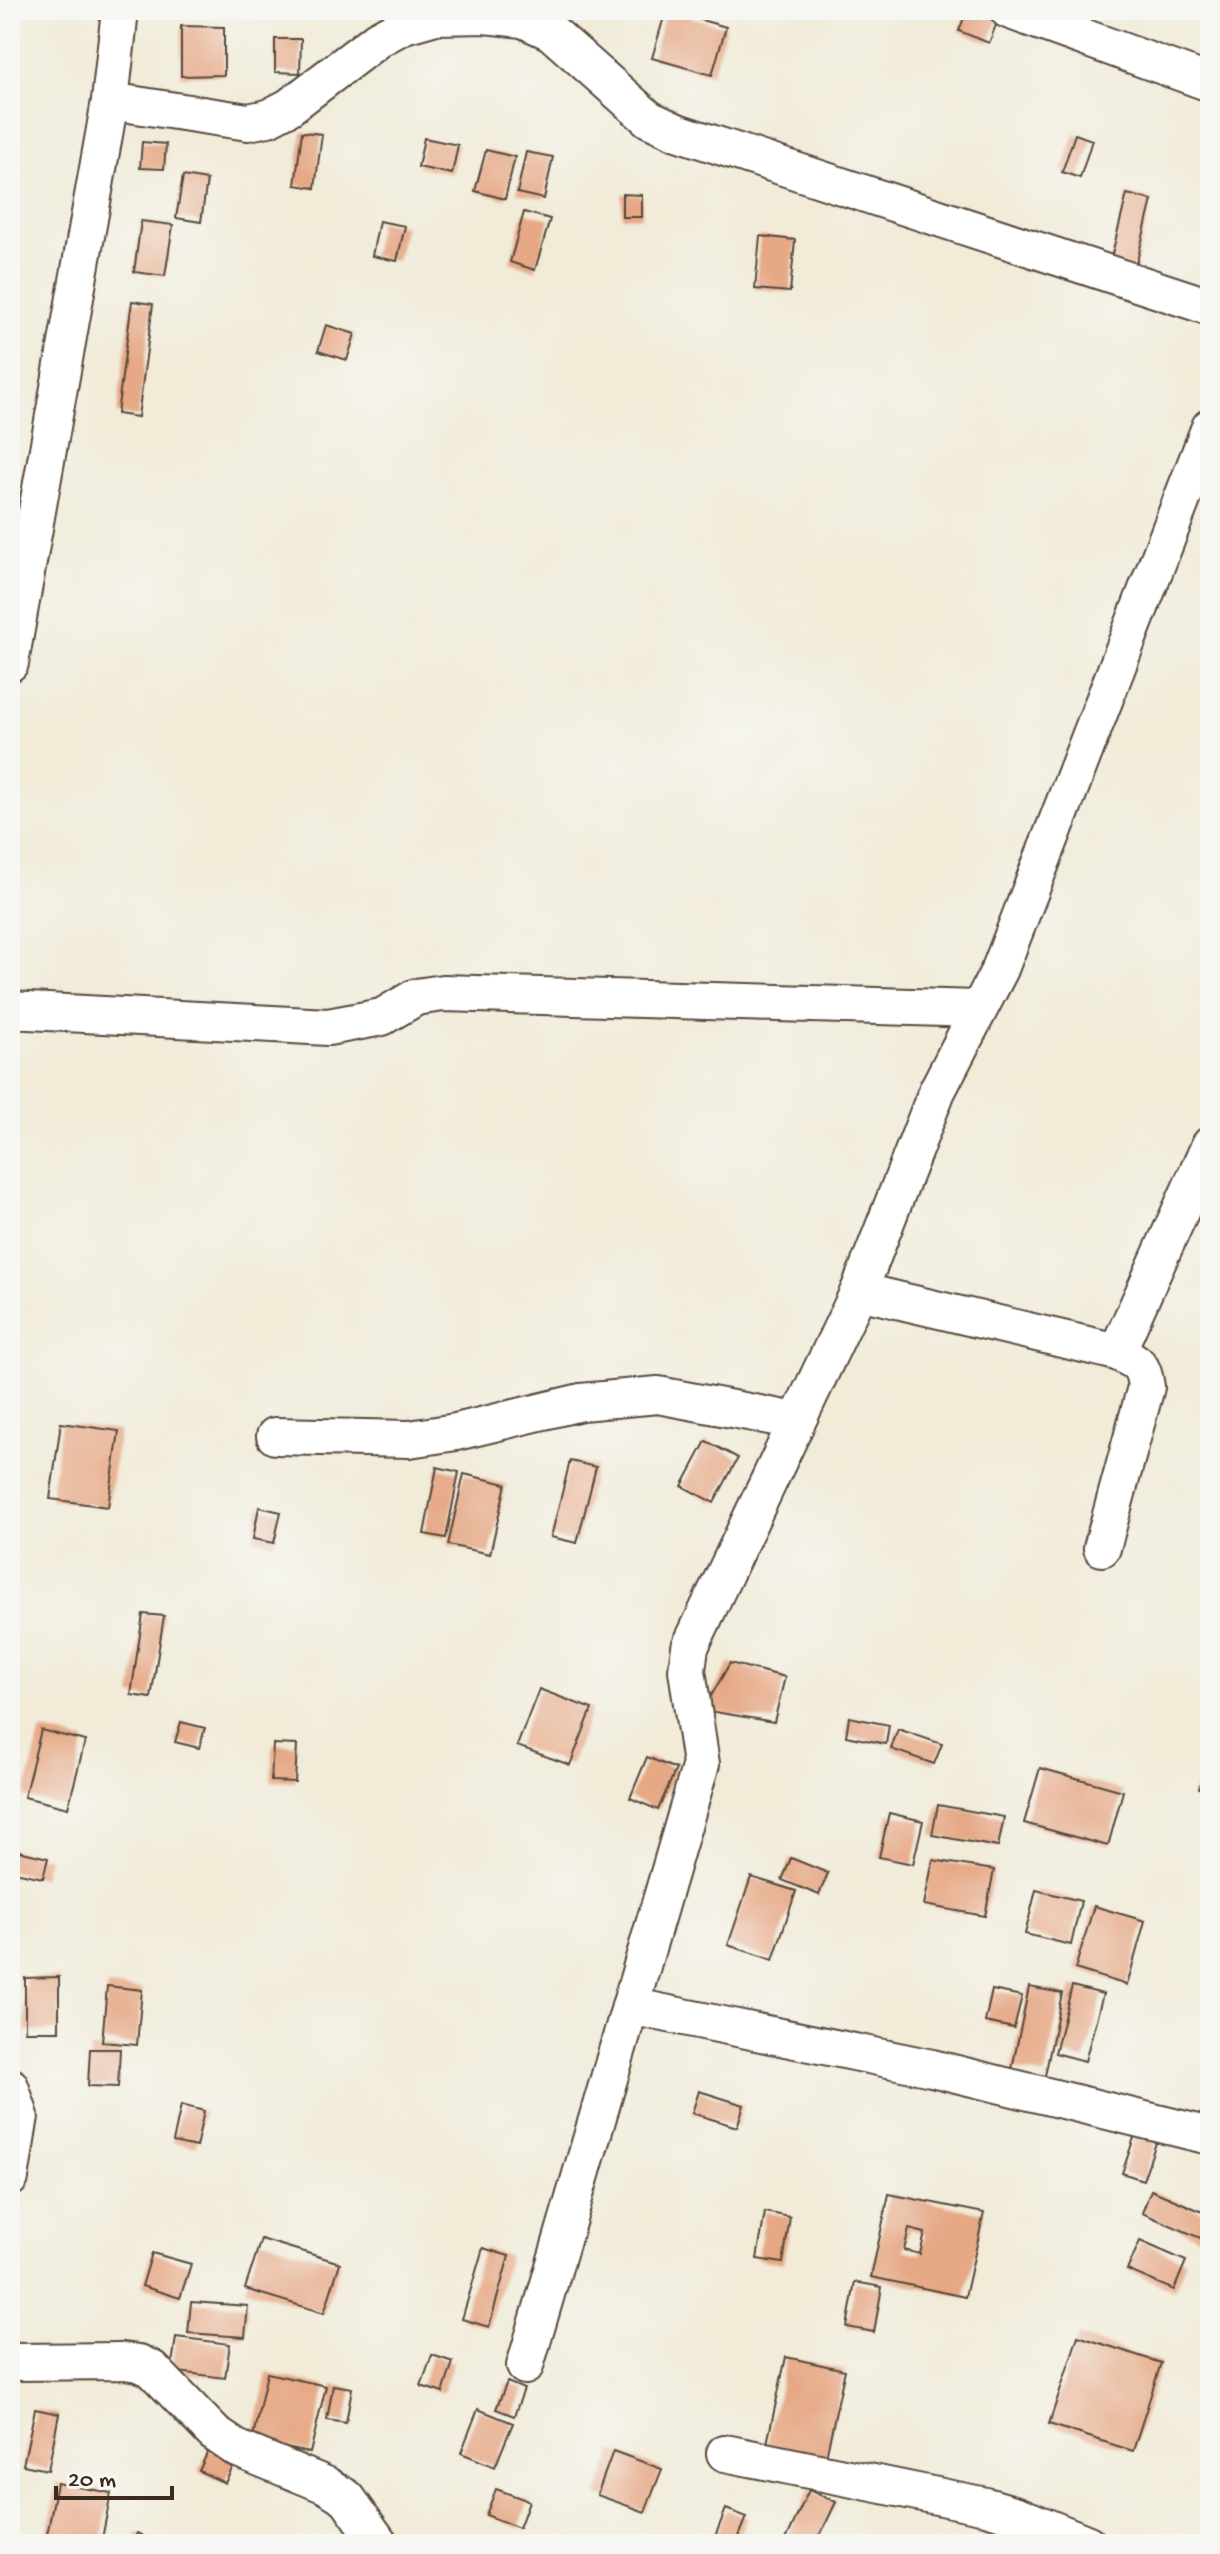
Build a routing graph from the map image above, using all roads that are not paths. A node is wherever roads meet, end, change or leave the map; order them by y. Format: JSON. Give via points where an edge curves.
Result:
{"nodes":[{"id":1,"x":120,"y":10,"type":"edge"},
{"id":2,"x":1008,"y":10,"type":"edge"},
{"id":3,"x":1210,"y":83,"type":"edge"},
{"id":4,"x":110,"y":101,"type":"junction"},
{"id":5,"x":1210,"y":307,"type":"edge"},
{"id":6,"x":1210,"y":427,"type":"edge"},
{"id":7,"x":10,"y":663,"type":"edge"},
{"id":8,"x":978,"y":1009,"type":"junction"},
{"id":9,"x":10,"y":1010,"type":"edge"},
{"id":10,"x":1210,"y":1145,"type":"edge"},
{"id":11,"x":859,"y":1291,"type":"junction"},
{"id":12,"x":1117,"y":1352,"type":"junction"},
{"id":13,"x":796,"y":1421,"type":"junction"},
{"id":14,"x":275,"y":1436,"type":"dead end"},
{"id":15,"x":1102,"y":1548,"type":"dead end"},
{"id":16,"x":630,"y":2006,"type":"junction"},
{"id":17,"x":10,"y":2086,"type":"edge"},
{"id":18,"x":1210,"y":2136,"type":"edge"},
{"id":19,"x":10,"y":2178,"type":"edge"},
{"id":20,"x":10,"y":2360,"type":"edge"},
{"id":21,"x":525,"y":2366,"type":"dead end"},
{"id":22,"x":725,"y":2453,"type":"dead end"},
{"id":23,"x":380,"y":2544,"type":"edge"},
{"id":24,"x":1088,"y":2544,"type":"edge"}],
"edges":[{"from":1,"to":4,"type":"street"},
{"from":2,"to":3,"type":"street"},
{"from":4,"to":5,"type":"street","via":[[248,122],[289,107],[404,25],[436,16],[523,19],[551,32],[649,119],[677,132]]},
{"from":4,"to":7,"type":"street"},
{"from":6,"to":8,"type":"street","via":[[1000,969]]},
{"from":8,"to":9,"type":"street","via":[[443,993],[416,997],[382,1017],[328,1027]]},
{"from":8,"to":11,"type":"street","via":[[937,1091]]},
{"from":10,"to":12,"type":"street"},
{"from":11,"to":12,"type":"street"},
{"from":11,"to":13,"type":"street"},
{"from":12,"to":15,"type":"street","via":[[1140,1364],[1146,1387]]},
{"from":13,"to":14,"type":"street","via":[[658,1395],[581,1402],[409,1439]]},
{"from":13,"to":16,"type":"street","via":[[690,1647],[687,1670],[701,1764]]},
{"from":16,"to":18,"type":"street","via":[[932,2068]]},
{"from":16,"to":21,"type":"street"},
{"from":17,"to":19,"type":"street","via":[[20,2116]]},
{"from":20,"to":23,"type":"street","via":[[123,2361],[152,2369],[214,2433],[236,2448],[347,2498]]},
{"from":22,"to":24,"type":"street","via":[[986,2506]]}]}
